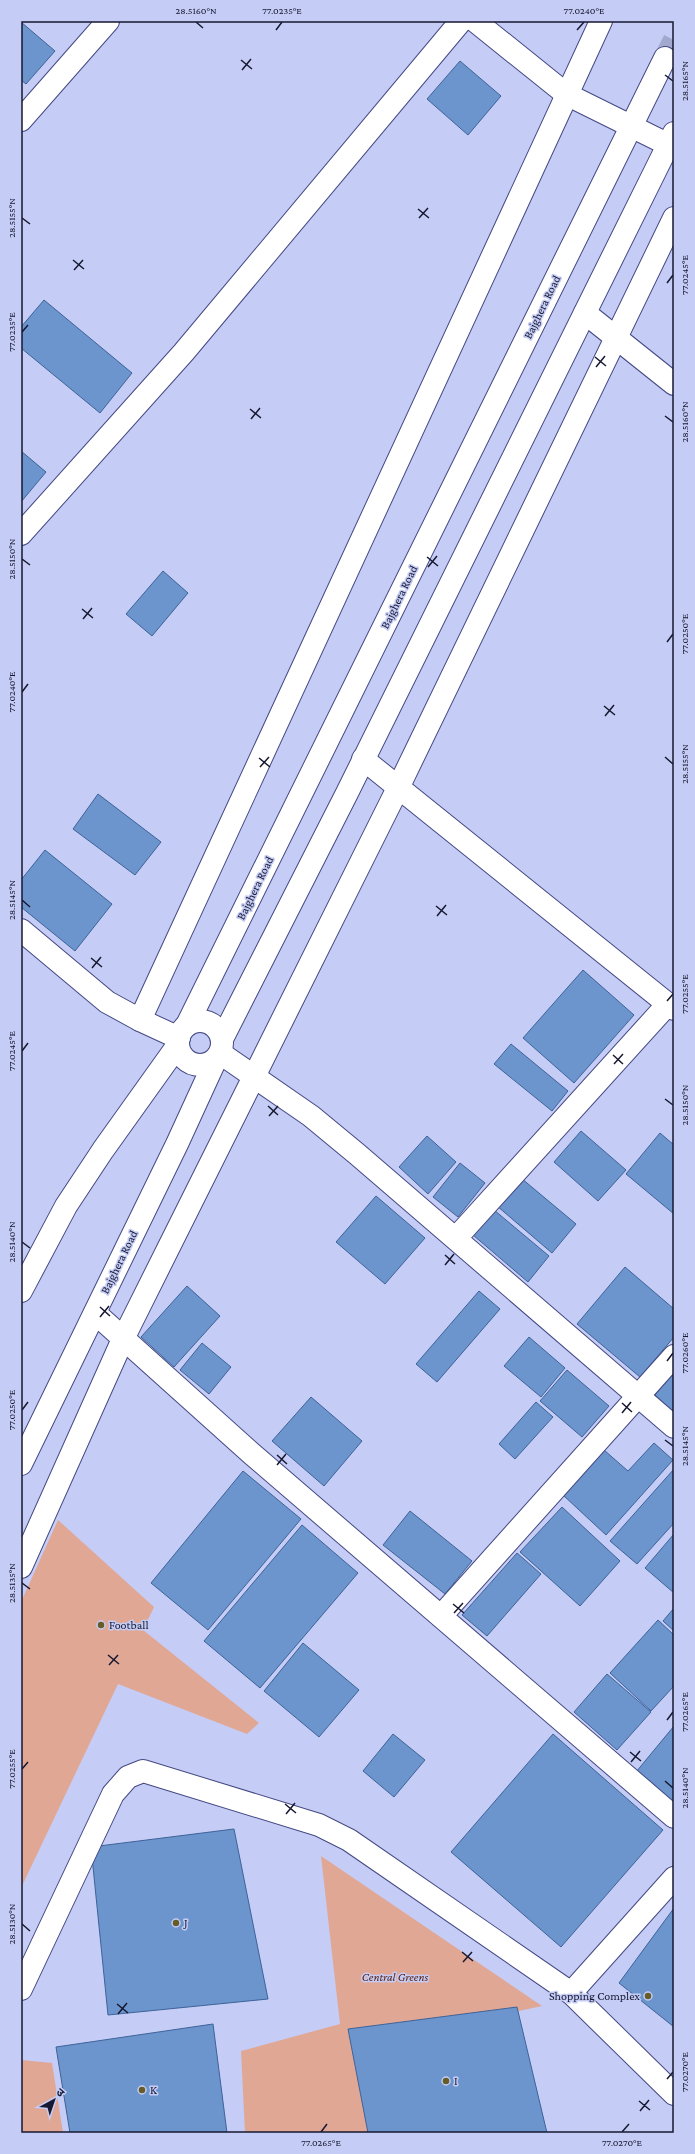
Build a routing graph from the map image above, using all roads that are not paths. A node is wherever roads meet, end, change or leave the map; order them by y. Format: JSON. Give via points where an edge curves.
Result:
{"nodes":[{"id":1,"x":108,"y":21,"type":"edge"},
{"id":2,"x":461,"y":21,"type":"edge"},
{"id":3,"x":475,"y":21,"type":"edge"},
{"id":4,"x":601,"y":21,"type":"edge"},
{"id":5,"x":665,"y":58,"type":"tunnel mouth"},
{"id":6,"x":566,"y":94,"type":"junction"},
{"id":7,"x":21,"y":120,"type":"edge"},
{"id":8,"x":632,"y":126,"type":"junction"},
{"id":9,"x":671,"y":139,"type":"edge"},
{"id":10,"x":674,"y":218,"type":"edge"},
{"id":11,"x":585,"y":313,"type":"junction"},
{"id":12,"x":616,"y":338,"type":"junction"},
{"id":13,"x":674,"y":384,"type":"edge"},
{"id":14,"x":21,"y":534,"type":"edge"},
{"id":15,"x":363,"y":759,"type":"junction"},
{"id":16,"x":398,"y":788,"type":"junction"},
{"id":17,"x":21,"y":930,"type":"edge"},
{"id":18,"x":671,"y":1006,"type":"edge"},
{"id":19,"x":140,"y":1020,"type":"junction"},
{"id":20,"x":181,"y":1036,"type":"junction"},
{"id":21,"x":219,"y":1051,"type":"junction"},
{"id":22,"x":254,"y":1076,"type":"junction"},
{"id":23,"x":456,"y":1238,"type":"junction"},
{"id":24,"x":21,"y":1291,"type":"edge"},
{"id":25,"x":95,"y":1313,"type":"junction"},
{"id":26,"x":123,"y":1339,"type":"junction"},
{"id":27,"x":674,"y":1356,"type":"edge"},
{"id":28,"x":638,"y":1396,"type":"junction"},
{"id":29,"x":674,"y":1427,"type":"edge"},
{"id":30,"x":21,"y":1464,"type":"edge"},
{"id":31,"x":21,"y":1567,"type":"edge"},
{"id":32,"x":441,"y":1616,"type":"junction"},
{"id":33,"x":674,"y":1817,"type":"edge"},
{"id":34,"x":674,"y":1878,"type":"edge"},
{"id":35,"x":21,"y":1989,"type":"edge"},
{"id":36,"x":572,"y":1993,"type":"junction"},
{"id":37,"x":674,"y":2094,"type":"edge"}],
"edges":[{"from":1,"to":7,"type":"street"},
{"from":2,"to":14,"type":"street","via":[[184,352]]},
{"from":3,"to":6,"type":"street"},
{"from":4,"to":6,"type":"street"},
{"from":5,"to":8,"type":"street","name":"Bajghera Road"},
{"from":6,"to":8,"type":"street"},
{"from":6,"to":19,"type":"street"},
{"from":8,"to":9,"type":"street"},
{"from":8,"to":20,"type":"street","name":"Bajghera Road"},
{"from":9,"to":11,"type":"street","name":"Bajghera Road"},
{"from":10,"to":12,"type":"street"},
{"from":11,"to":12,"type":"street"},
{"from":11,"to":15,"type":"street","name":"Bajghera Road"},
{"from":12,"to":13,"type":"street"},
{"from":12,"to":16,"type":"street"},
{"from":15,"to":16,"type":"street"},
{"from":15,"to":21,"type":"street","name":"Bajghera Road"},
{"from":16,"to":18,"type":"street"},
{"from":16,"to":22,"type":"street"},
{"from":17,"to":19,"type":"street","via":[[107,1002]]},
{"from":18,"to":23,"type":"street"},
{"from":19,"to":20,"type":"street"},
{"from":20,"to":21,"type":"street","via":[[183,1058],[196,1065],[203,1066]]},
{"from":20,"to":21,"type":"street","via":[[201,1021],[208,1022],[220,1032]]},
{"from":20,"to":24,"type":"street","name":"Bajghera Road","via":[[66,1206]]},
{"from":21,"to":22,"type":"street"},
{"from":21,"to":25,"type":"street","name":"Bajghera Road"},
{"from":22,"to":23,"type":"street","via":[[311,1116]]},
{"from":22,"to":26,"type":"street"},
{"from":23,"to":28,"type":"street"},
{"from":25,"to":26,"type":"street"},
{"from":25,"to":30,"type":"street","name":"Bajghera Road"},
{"from":26,"to":31,"type":"street"},
{"from":26,"to":32,"type":"street"},
{"from":27,"to":28,"type":"street"},
{"from":28,"to":29,"type":"street"},
{"from":28,"to":32,"type":"street"},
{"from":32,"to":33,"type":"street"},
{"from":34,"to":36,"type":"street"},
{"from":35,"to":36,"type":"street","via":[[113,1794],[128,1777],[143,1771],[319,1825],[349,1840]]},
{"from":36,"to":37,"type":"street"}]}
